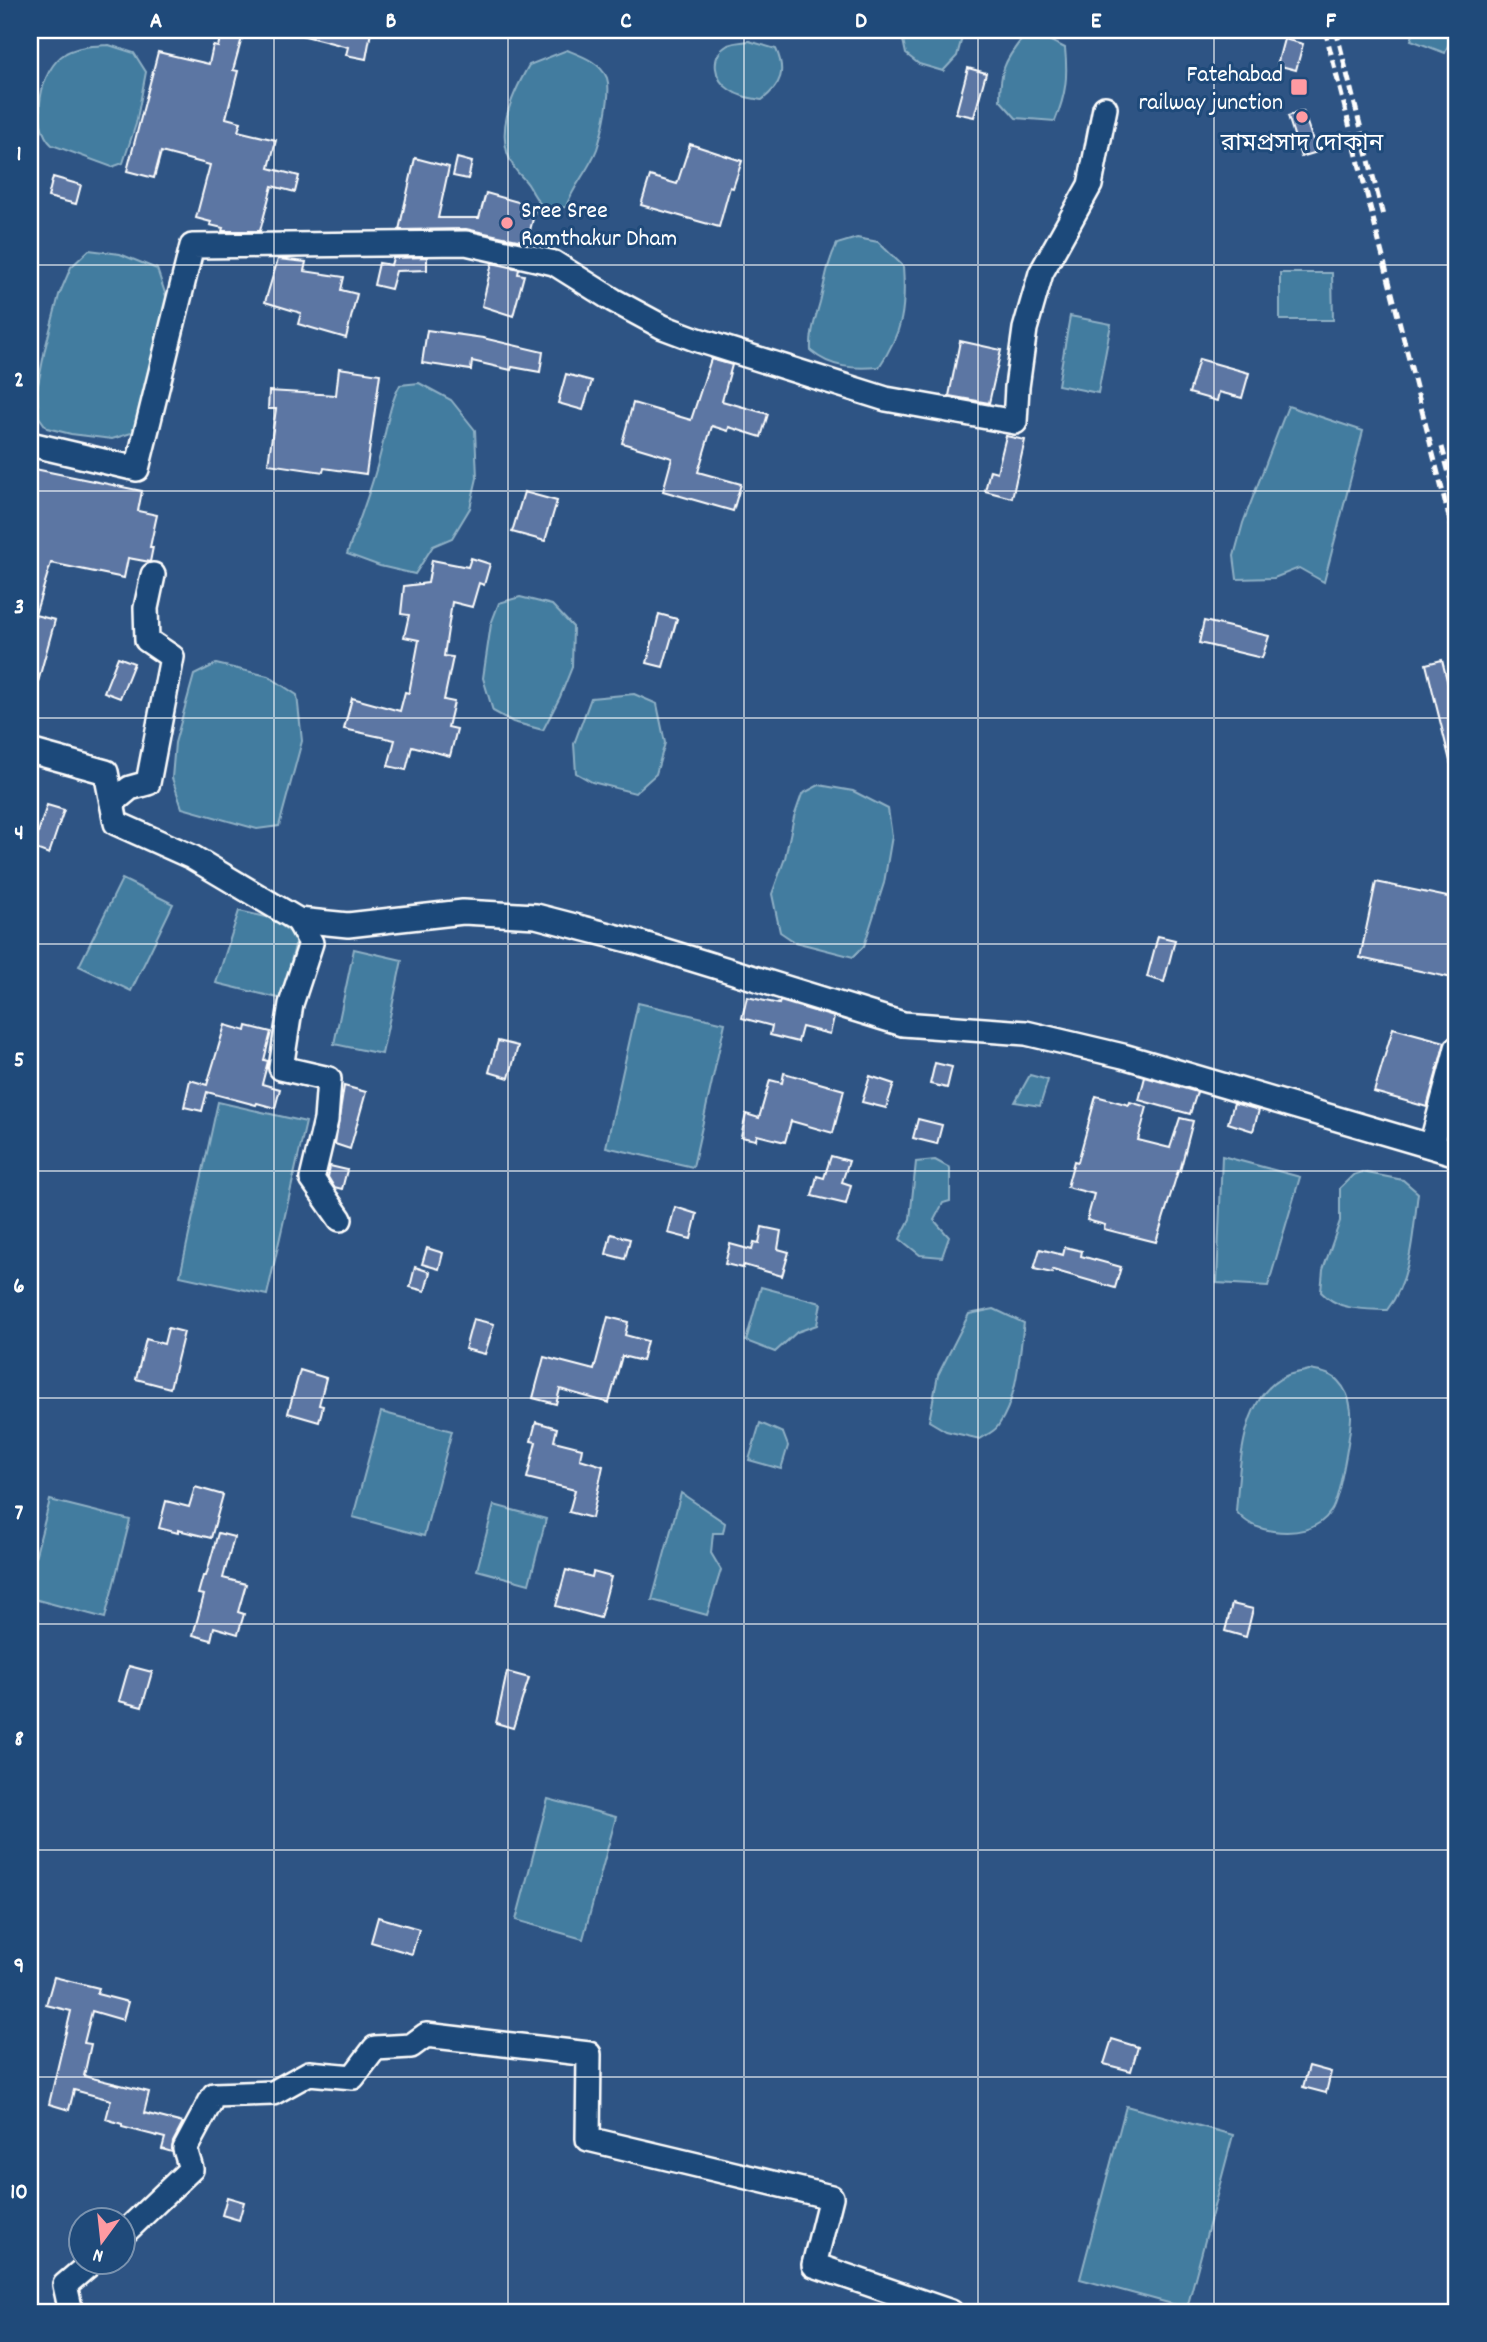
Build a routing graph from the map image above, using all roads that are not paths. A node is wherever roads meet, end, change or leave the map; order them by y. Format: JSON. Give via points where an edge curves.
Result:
{"nodes":[{"id":1,"x":1105,"y":108,"type":"dead end"},
{"id":2,"x":30,"y":444,"type":"edge"},
{"id":3,"x":153,"y":575,"type":"dead end"},
{"id":4,"x":30,"y":751,"type":"edge"},
{"id":5,"x":112,"y":803,"type":"junction"},
{"id":6,"x":298,"y":920,"type":"junction"},
{"id":7,"x":1457,"y":1048,"type":"edge"},
{"id":8,"x":1431,"y":1146,"type":"junction"},
{"id":9,"x":1457,"y":1154,"type":"edge"},
{"id":10,"x":340,"y":1219,"type":"dead end"},
{"id":11,"x":136,"y":2222,"type":"edge"},
{"id":12,"x":76,"y":2276,"type":"edge"},
{"id":13,"x":71,"y":2312,"type":"edge"},
{"id":14,"x":951,"y":2312,"type":"edge"}],
"edges":[{"from":1,"to":2,"type":"street","via":[[1090,185],[1041,273],[1025,329],[1015,422],[886,399],[695,339],[623,306],[554,263],[466,243],[192,246],[137,469]]},
{"from":3,"to":5,"type":"street","via":[[146,640],[173,657],[148,783],[130,788]]},
{"from":4,"to":5,"type":"street","via":[[106,772]]},
{"from":5,"to":6,"type":"street","via":[[116,823],[192,857]]},
{"from":6,"to":8,"type":"street","via":[[348,925],[463,912],[536,916],[903,1024],[1038,1036],[1124,1056]]},
{"from":6,"to":10,"type":"street","via":[[311,943],[291,1004],[281,1068],[329,1079],[326,1120],[312,1179]]},
{"from":7,"to":8,"type":"street"},
{"from":8,"to":9,"type":"street"},
{"from":11,"to":14,"type":"street","via":[[191,2169],[185,2148],[214,2095],[274,2093],[309,2073],[353,2077],[376,2048],[411,2046],[426,2035],[589,2054],[588,2139],[831,2197],[814,2265]]},
{"from":12,"to":13,"type":"street","via":[[65,2285]]}]}
